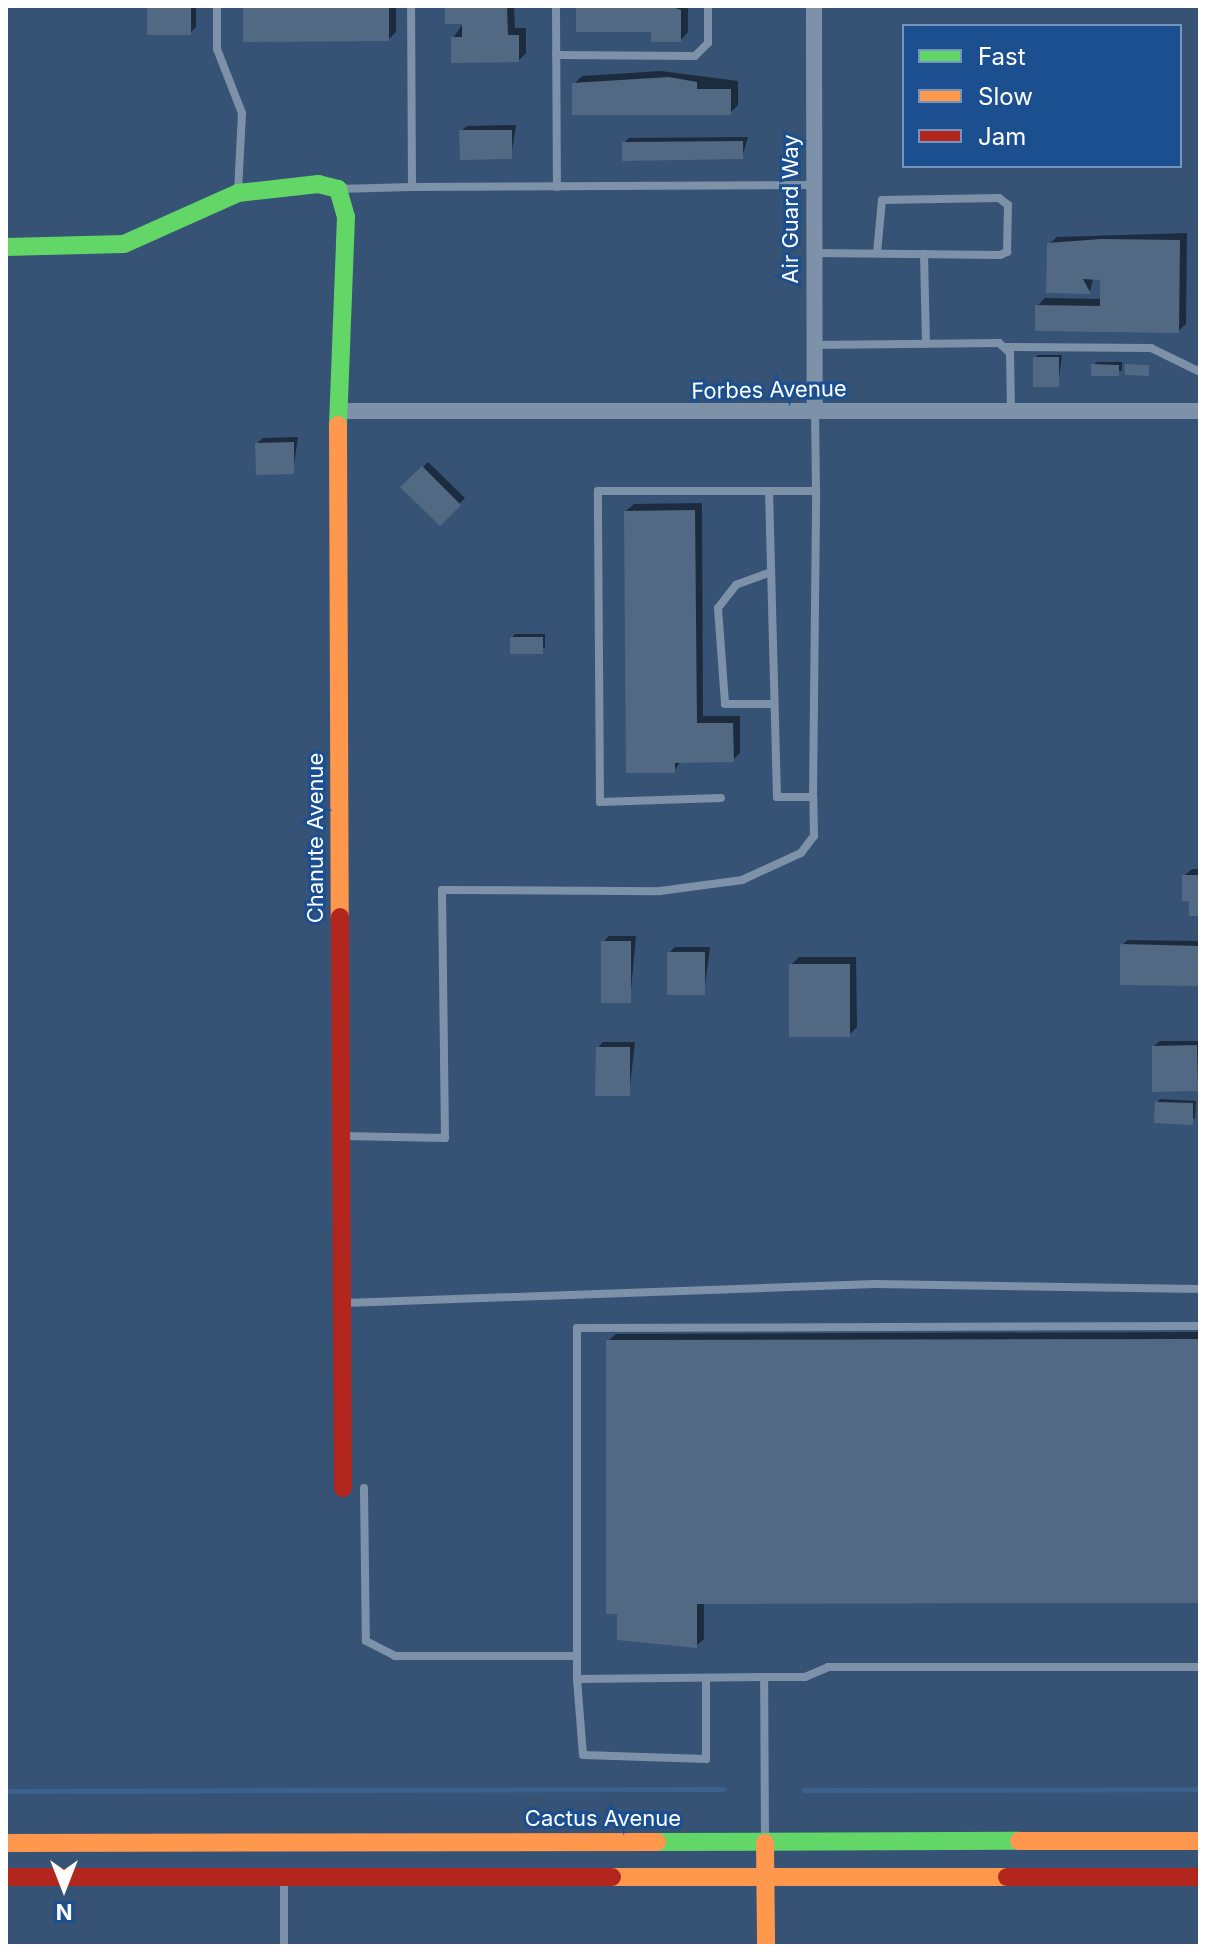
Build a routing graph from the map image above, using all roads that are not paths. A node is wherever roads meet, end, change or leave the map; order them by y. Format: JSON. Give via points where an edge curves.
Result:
{"nodes":[{"id":1,"x":217,"y":6,"type":"edge"},
{"id":2,"x":411,"y":6,"type":"edge"},
{"id":3,"x":556,"y":6,"type":"edge"},
{"id":4,"x":708,"y":6,"type":"edge"},
{"id":5,"x":814,"y":6,"type":"edge"},
{"id":6,"x":556,"y":55,"type":"junction"},
{"id":7,"x":813,"y":185,"type":"junction"},
{"id":8,"x":412,"y":187,"type":"junction"},
{"id":9,"x":557,"y":187,"type":"junction"},
{"id":10,"x":338,"y":189,"type":"junction"},
{"id":11,"x":238,"y":193,"type":"junction"},
{"id":12,"x":6,"y":247,"type":"edge"},
{"id":13,"x":813,"y":253,"type":"junction"},
{"id":14,"x":877,"y":253,"type":"junction"},
{"id":15,"x":924,"y":254,"type":"junction"},
{"id":16,"x":926,"y":344,"type":"junction"},
{"id":17,"x":813,"y":345,"type":"junction"},
{"id":18,"x":1007,"y":347,"type":"junction"},
{"id":19,"x":1200,"y":372,"type":"edge"},
{"id":20,"x":1011,"y":410,"type":"junction"},
{"id":21,"x":338,"y":411,"type":"junction"},
{"id":22,"x":815,"y":411,"type":"junction"},
{"id":23,"x":1200,"y":411,"type":"edge"},
{"id":24,"x":769,"y":491,"type":"junction"},
{"id":25,"x":816,"y":491,"type":"junction"},
{"id":26,"x":771,"y":572,"type":"junction"},
{"id":27,"x":773,"y":704,"type":"junction"},
{"id":28,"x":813,"y":797,"type":"junction"},
{"id":29,"x":721,"y":798,"type":"dead end"},
{"id":30,"x":342,"y":1136,"type":"junction"},
{"id":31,"x":1200,"y":1289,"type":"edge"},
{"id":32,"x":342,"y":1303,"type":"junction"},
{"id":33,"x":1200,"y":1326,"type":"edge"},
{"id":34,"x":343,"y":1488,"type":"dead end"},
{"id":35,"x":364,"y":1488,"type":"dead end"},
{"id":36,"x":577,"y":1656,"type":"junction"},
{"id":37,"x":1200,"y":1667,"type":"edge"},
{"id":38,"x":764,"y":1677,"type":"junction"},
{"id":39,"x":706,"y":1678,"type":"junction"},
{"id":40,"x":577,"y":1679,"type":"junction"},
{"id":41,"x":1200,"y":1841,"type":"edge"},
{"id":42,"x":6,"y":1843,"type":"edge"},
{"id":43,"x":765,"y":1843,"type":"junction"},
{"id":44,"x":284,"y":1876,"type":"junction"},
{"id":45,"x":6,"y":1877,"type":"edge"},
{"id":46,"x":766,"y":1877,"type":"junction"},
{"id":47,"x":1200,"y":1877,"type":"edge"},
{"id":48,"x":284,"y":1946,"type":"edge"},
{"id":49,"x":766,"y":1946,"type":"edge"}],
"edges":[{"from":1,"to":11,"type":"lane","via":[[217,49],[242,113]]},
{"from":2,"to":8,"type":"lane"},
{"from":3,"to":6,"type":"lane"},
{"from":4,"to":6,"type":"lane","via":[[708,43],[695,56]]},
{"from":5,"to":7,"type":"street","name":"Air Guard Way"},
{"from":6,"to":9,"type":"lane"},
{"from":7,"to":9,"type":"lane"},
{"from":7,"to":13,"type":"street","name":"Air Guard Way"},
{"from":8,"to":9,"type":"lane"},
{"from":8,"to":10,"type":"lane"},
{"from":10,"to":11,"type":"main road"},
{"from":10,"to":21,"type":"main road","name":"Chanute Avenue","via":[[346,217]]},
{"from":11,"to":12,"type":"main road","via":[[124,244]]},
{"from":13,"to":14,"type":"lane"},
{"from":13,"to":17,"type":"street","name":"Air Guard Way"},
{"from":14,"to":15,"type":"lane"},
{"from":14,"to":15,"type":"lane","via":[[882,200],[1005,200],[1007,252]]},
{"from":15,"to":16,"type":"lane"},
{"from":16,"to":17,"type":"lane"},
{"from":16,"to":18,"type":"lane"},
{"from":17,"to":22,"type":"street","name":"Air Guard Way"},
{"from":18,"to":19,"type":"lane","via":[[1151,348]]},
{"from":18,"to":20,"type":"lane"},
{"from":20,"to":22,"type":"street","name":"Forbes Avenue"},
{"from":20,"to":23,"type":"street","name":"Forbes Avenue"},
{"from":21,"to":22,"type":"street","name":"Forbes Avenue"},
{"from":21,"to":30,"type":"main road","name":"Chanute Avenue"},
{"from":22,"to":25,"type":"lane"},
{"from":24,"to":25,"type":"lane"},
{"from":24,"to":26,"type":"lane"},
{"from":24,"to":29,"type":"lane","via":[[598,491],[600,802]]},
{"from":25,"to":28,"type":"lane"},
{"from":26,"to":27,"type":"lane"},
{"from":26,"to":27,"type":"lane","via":[[736,585],[718,608],[725,704]]},
{"from":27,"to":28,"type":"lane","via":[[777,797]]},
{"from":28,"to":30,"type":"lane","via":[[814,836],[801,853],[742,880],[660,891],[442,890],[445,1138]]},
{"from":30,"to":32,"type":"main road","name":"Chanute Avenue"},
{"from":31,"to":32,"type":"lane","via":[[875,1284]]},
{"from":32,"to":34,"type":"main road","name":"Chanute Avenue"},
{"from":33,"to":36,"type":"lane","via":[[577,1328]]},
{"from":35,"to":36,"type":"lane","via":[[366,1641],[395,1656]]},
{"from":36,"to":40,"type":"lane"},
{"from":37,"to":38,"type":"lane","via":[[828,1667],[805,1677]]},
{"from":38,"to":39,"type":"lane"},
{"from":38,"to":43,"type":"lane"},
{"from":39,"to":40,"type":"lane"},
{"from":39,"to":40,"type":"lane","via":[[706,1759],[583,1755]]},
{"from":41,"to":43,"type":"main road","name":"Cactus Avenue"},
{"from":42,"to":43,"type":"main road","name":"Cactus Avenue"},
{"from":43,"to":46,"type":"main road"},
{"from":44,"to":45,"type":"main road"},
{"from":44,"to":46,"type":"main road"},
{"from":44,"to":48,"type":"lane"},
{"from":46,"to":47,"type":"main road"},
{"from":46,"to":49,"type":"main road"}]}
